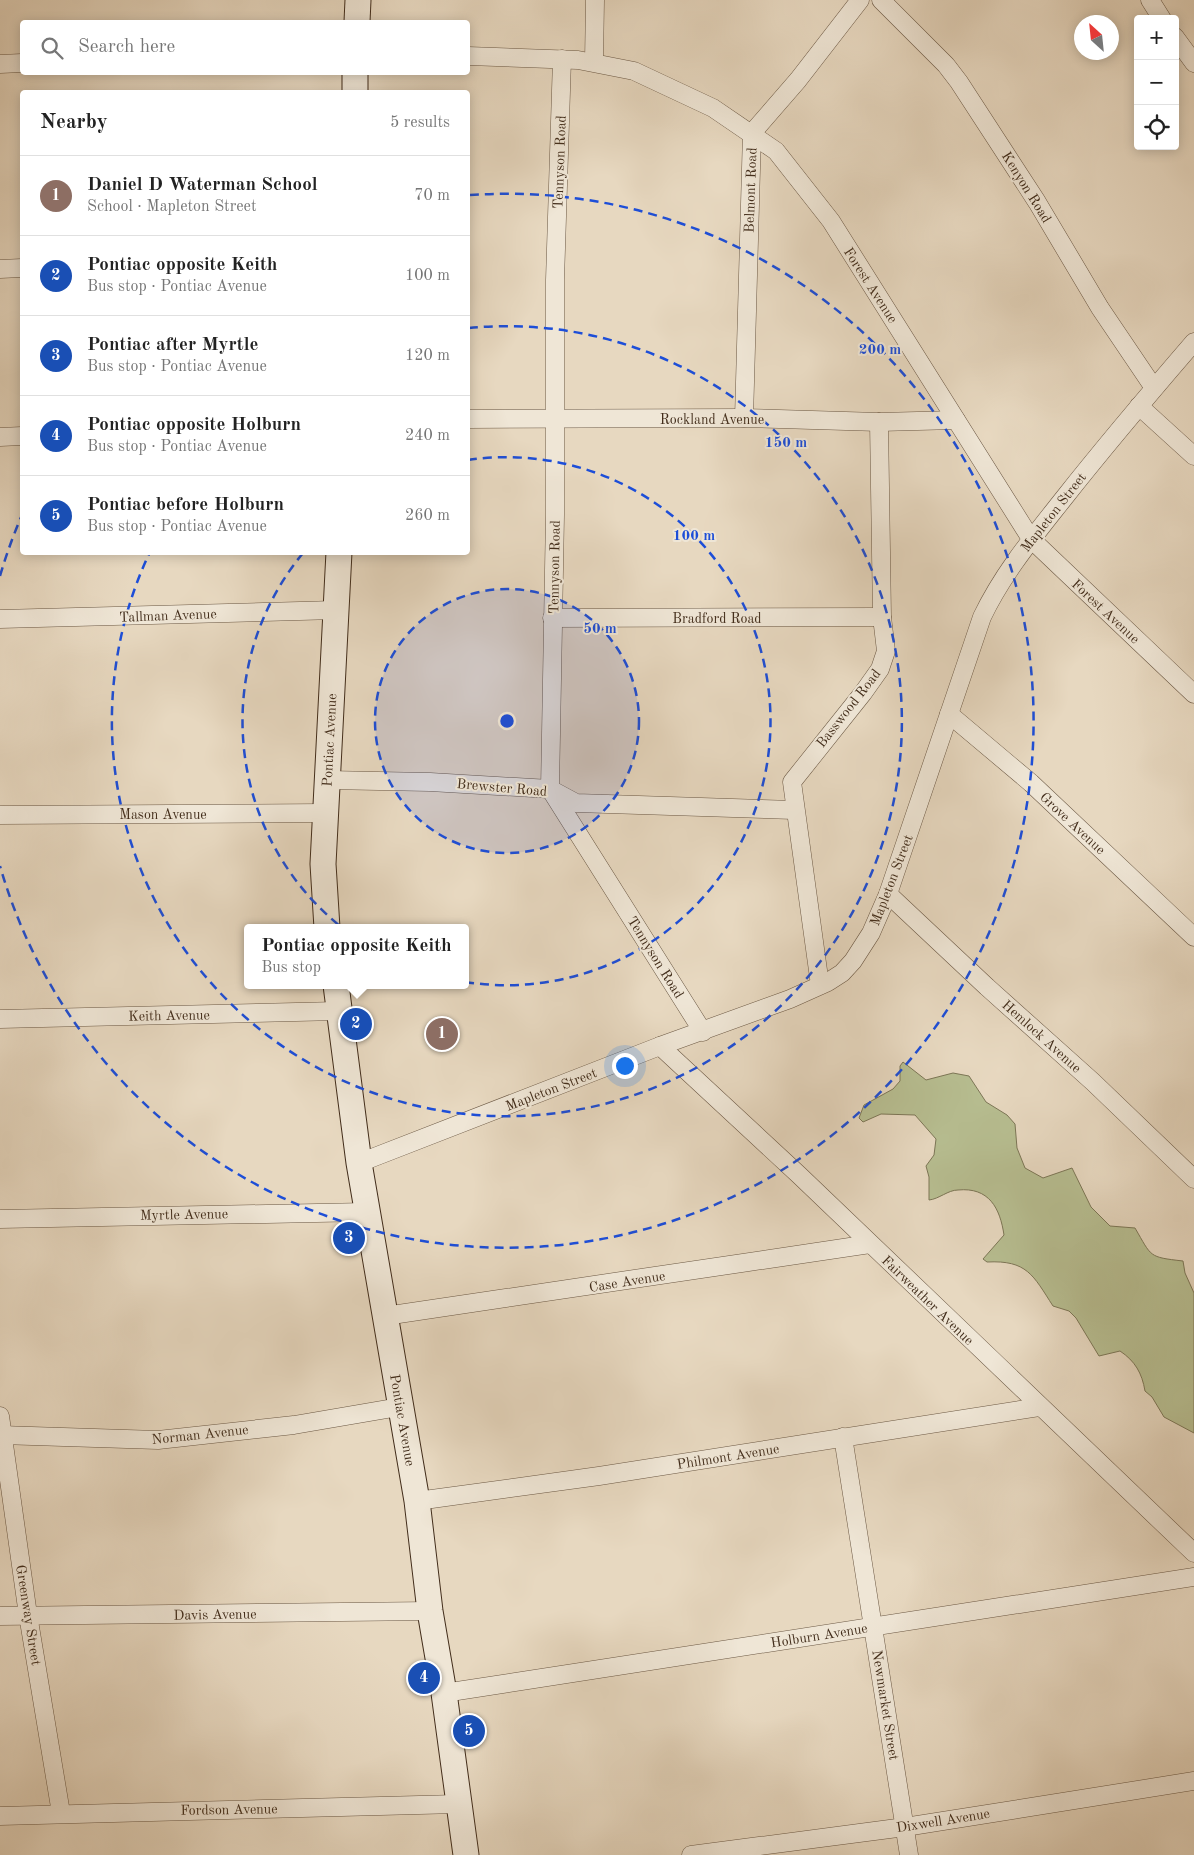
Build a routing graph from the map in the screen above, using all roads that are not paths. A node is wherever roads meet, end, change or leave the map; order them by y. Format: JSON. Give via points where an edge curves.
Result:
{"nodes":[{"id":1,"x":358,"y":0,"type":"edge"},
{"id":2,"x":595,"y":0,"type":"edge"},
{"id":3,"x":860,"y":0,"type":"edge"},
{"id":4,"x":881,"y":0,"type":"edge"},
{"id":5,"x":1150,"y":0,"type":"edge"},
{"id":6,"x":1159,"y":15,"type":"edge"},
{"id":7,"x":357,"y":20,"type":"edge"},
{"id":8,"x":1179,"y":42,"type":"edge"},
{"id":9,"x":470,"y":56,"type":"edge"},
{"id":10,"x":562,"y":58,"type":"junction"},
{"id":11,"x":594,"y":62,"type":"junction"},
{"id":12,"x":20,"y":63,"type":"edge"},
{"id":13,"x":1194,"y":63,"type":"edge"},
{"id":14,"x":0,"y":64,"type":"edge"},
{"id":15,"x":355,"y":75,"type":"edge"},
{"id":16,"x":354,"y":90,"type":"edge"},
{"id":17,"x":752,"y":133,"type":"junction"},
{"id":18,"x":20,"y":268,"type":"edge"},
{"id":19,"x":0,"y":269,"type":"edge"},
{"id":20,"x":1194,"y":342,"type":"edge"},
{"id":21,"x":1154,"y":388,"type":"junction"},
{"id":22,"x":1139,"y":406,"type":"junction"},
{"id":23,"x":744,"y":418,"type":"junction"},
{"id":24,"x":470,"y":419,"type":"edge"},
{"id":25,"x":555,"y":420,"type":"junction"},
{"id":26,"x":956,"y":420,"type":"junction"},
{"id":27,"x":879,"y":422,"type":"junction"},
{"id":28,"x":20,"y":436,"type":"edge"},
{"id":29,"x":0,"y":437,"type":"edge"},
{"id":30,"x":1194,"y":456,"type":"edge"},
{"id":31,"x":1031,"y":540,"type":"junction"},
{"id":32,"x":340,"y":555,"type":"edge"},
{"id":33,"x":336,"y":610,"type":"junction"},
{"id":34,"x":882,"y":617,"type":"junction"},
{"id":35,"x":552,"y":618,"type":"junction"},
{"id":36,"x":0,"y":619,"type":"edge"},
{"id":37,"x":1194,"y":694,"type":"edge"},
{"id":38,"x":949,"y":714,"type":"junction"},
{"id":39,"x":327,"y":780,"type":"junction"},
{"id":40,"x":550,"y":789,"type":"junction"},
{"id":41,"x":794,"y":810,"type":"junction"},
{"id":42,"x":326,"y":813,"type":"junction"},
{"id":43,"x":0,"y":815,"type":"edge"},
{"id":44,"x":888,"y":894,"type":"junction"},
{"id":45,"x":327,"y":924,"type":"edge"},
{"id":46,"x":1194,"y":937,"type":"edge"},
{"id":47,"x":820,"y":985,"type":"junction"},
{"id":48,"x":336,"y":989,"type":"edge"},
{"id":49,"x":338,"y":1011,"type":"junction"},
{"id":50,"x":0,"y":1019,"type":"edge"},
{"id":51,"x":703,"y":1032,"type":"junction"},
{"id":52,"x":660,"y":1046,"type":"junction"},
{"id":53,"x":360,"y":1163,"type":"junction"},
{"id":54,"x":1194,"y":1179,"type":"edge"},
{"id":55,"x":367,"y":1212,"type":"junction"},
{"id":56,"x":0,"y":1219,"type":"edge"},
{"id":57,"x":870,"y":1244,"type":"junction"},
{"id":58,"x":385,"y":1316,"type":"junction"},
{"id":59,"x":400,"y":1407,"type":"junction"},
{"id":60,"x":1039,"y":1407,"type":"junction"},
{"id":61,"x":0,"y":1416,"type":"edge"},
{"id":62,"x":1,"y":1435,"type":"edge"},
{"id":63,"x":843,"y":1437,"type":"junction"},
{"id":64,"x":417,"y":1501,"type":"junction"},
{"id":65,"x":1194,"y":1553,"type":"edge"},
{"id":66,"x":1194,"y":1577,"type":"edge"},
{"id":67,"x":430,"y":1611,"type":"junction"},
{"id":68,"x":28,"y":1615,"type":"junction"},
{"id":69,"x":0,"y":1616,"type":"edge"},
{"id":70,"x":873,"y":1627,"type":"junction"},
{"id":71,"x":444,"y":1693,"type":"junction"},
{"id":72,"x":1194,"y":1781,"type":"edge"},
{"id":73,"x":458,"y":1804,"type":"junction"},
{"id":74,"x":61,"y":1814,"type":"junction"},
{"id":75,"x":0,"y":1816,"type":"edge"},
{"id":76,"x":904,"y":1827,"type":"junction"},
{"id":77,"x":466,"y":1855,"type":"edge"},
{"id":78,"x":691,"y":1855,"type":"edge"},
{"id":79,"x":909,"y":1855,"type":"edge"}],
"edges":[{"from":1,"to":7,"type":"main road"},
{"from":2,"to":11,"type":"street"},
{"from":3,"to":17,"type":"street","name":"Belmont Road"},
{"from":4,"to":21,"type":"street","name":"Kenyon Road","via":[[959,82],[1037,202],[1100,308]]},
{"from":5,"to":6,"type":"street"},
{"from":8,"to":13,"type":"street"},
{"from":9,"to":10,"type":"street","name":"Forest Avenue"},
{"from":10,"to":11,"type":"street","name":"Forest Avenue"},
{"from":10,"to":25,"type":"street","name":"Tennyson Road","via":[[555,280]]},
{"from":11,"to":17,"type":"street","name":"Forest Avenue","via":[[634,71],[685,93]]},
{"from":12,"to":14,"type":"street"},
{"from":15,"to":16,"type":"main road"},
{"from":17,"to":23,"type":"street","name":"Belmont Road"},
{"from":17,"to":26,"type":"street","name":"Forest Avenue","via":[[776,151],[831,221]]},
{"from":18,"to":19,"type":"street"},
{"from":20,"to":21,"type":"street","name":"Mapleton Street"},
{"from":21,"to":22,"type":"street","name":"Mapleton Street"},
{"from":22,"to":30,"type":"street"},
{"from":22,"to":31,"type":"street","name":"Mapleton Street"},
{"from":23,"to":25,"type":"street","name":"Rockland Avenue"},
{"from":23,"to":27,"type":"street","name":"Rockland Avenue"},
{"from":24,"to":25,"type":"street","name":"Rockland Avenue"},
{"from":25,"to":35,"type":"street","name":"Tennyson Road"},
{"from":26,"to":27,"type":"street","name":"Rockland Avenue"},
{"from":26,"to":31,"type":"street","name":"Forest Avenue"},
{"from":27,"to":34,"type":"street","name":"Basswood Road"},
{"from":28,"to":29,"type":"street"},
{"from":31,"to":37,"type":"street","name":"Forest Avenue"},
{"from":31,"to":38,"type":"street","name":"Mapleton Street","via":[[1008,570],[982,617]]},
{"from":32,"to":33,"type":"main road","name":"Pontiac Avenue"},
{"from":33,"to":36,"type":"street","name":"Tallman Avenue"},
{"from":33,"to":39,"type":"main road","name":"Pontiac Avenue"},
{"from":34,"to":35,"type":"street","name":"Bradford Road"},
{"from":34,"to":41,"type":"street","name":"Basswood Road","via":[[886,651],[880,669],[792,782]]},
{"from":35,"to":40,"type":"street","name":"Tennyson Road"},
{"from":38,"to":44,"type":"street","name":"Mapleton Street"},
{"from":38,"to":46,"type":"street","name":"Grove Avenue","via":[[1031,783]]},
{"from":39,"to":40,"type":"street","name":"Brewster Road"},
{"from":39,"to":42,"type":"main road","name":"Pontiac Avenue"},
{"from":40,"to":41,"type":"street","name":"Brewster Road","via":[[576,803]]},
{"from":40,"to":51,"type":"street","name":"Tennyson Road"},
{"from":41,"to":47,"type":"street","name":"Basswood Road"},
{"from":42,"to":43,"type":"street","name":"Mason Avenue"},
{"from":42,"to":45,"type":"main road","name":"Pontiac Avenue","via":[[323,864]]},
{"from":44,"to":47,"type":"street","name":"Mapleton Street","via":[[871,933],[853,961]]},
{"from":44,"to":54,"type":"street","name":"Hemlock Avenue"},
{"from":47,"to":51,"type":"street","name":"Mapleton Street"},
{"from":48,"to":49,"type":"main road","name":"Pontiac Avenue"},
{"from":49,"to":50,"type":"street","name":"Keith Avenue"},
{"from":49,"to":53,"type":"main road","name":"Pontiac Avenue"},
{"from":51,"to":52,"type":"street","name":"Mapleton Street"},
{"from":52,"to":53,"type":"street","name":"Mapleton Street"},
{"from":52,"to":57,"type":"street","name":"Fairweather Avenue"},
{"from":53,"to":55,"type":"main road","name":"Pontiac Avenue"},
{"from":55,"to":56,"type":"street","name":"Myrtle Avenue"},
{"from":55,"to":58,"type":"main road","name":"Pontiac Avenue"},
{"from":57,"to":58,"type":"street","name":"Case Avenue"},
{"from":57,"to":60,"type":"street","name":"Fairweather Avenue"},
{"from":58,"to":59,"type":"main road","name":"Pontiac Avenue"},
{"from":59,"to":62,"type":"street","name":"Norman Avenue","via":[[294,1425],[158,1440]]},
{"from":59,"to":64,"type":"main road","name":"Pontiac Avenue"},
{"from":60,"to":63,"type":"street","name":"Philmont Avenue"},
{"from":60,"to":65,"type":"street","name":"Fairweather Avenue"},
{"from":61,"to":62,"type":"street","name":"Greenway Street"},
{"from":62,"to":68,"type":"street","name":"Greenway Street"},
{"from":63,"to":64,"type":"street","name":"Philmont Avenue"},
{"from":63,"to":70,"type":"street","name":"Newmarket Street"},
{"from":64,"to":67,"type":"main road","name":"Pontiac Avenue"},
{"from":66,"to":70,"type":"street","name":"Holburn Avenue"},
{"from":67,"to":68,"type":"street","name":"Davis Avenue"},
{"from":67,"to":71,"type":"main road","name":"Pontiac Avenue"},
{"from":68,"to":69,"type":"street","name":"Davis Avenue"},
{"from":68,"to":74,"type":"street","name":"Greenway Street"},
{"from":70,"to":71,"type":"street","name":"Holburn Avenue"},
{"from":70,"to":76,"type":"street","name":"Newmarket Street"},
{"from":71,"to":73,"type":"main road","name":"Pontiac Avenue"},
{"from":72,"to":76,"type":"street","name":"Dixwell Avenue"},
{"from":73,"to":74,"type":"street","name":"Fordson Avenue"},
{"from":73,"to":77,"type":"main road","name":"Pontiac Avenue"},
{"from":74,"to":75,"type":"street","name":"Fordson Avenue"},
{"from":76,"to":78,"type":"street","name":"Dixwell Avenue"},
{"from":76,"to":79,"type":"street","name":"Newmarket Street"}]}
